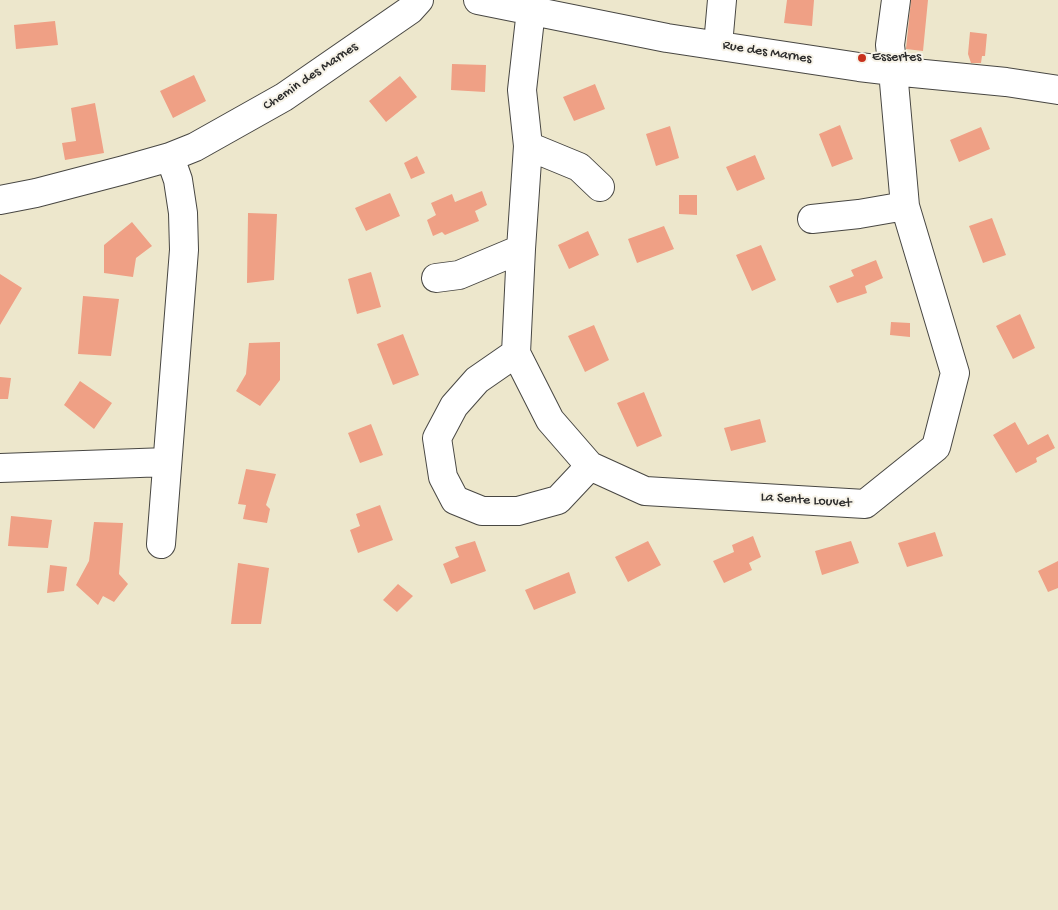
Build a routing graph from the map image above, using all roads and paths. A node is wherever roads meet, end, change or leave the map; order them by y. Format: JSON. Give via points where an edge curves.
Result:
{"nodes":[{"id":1,"x":419,"y":0,"type":"edge"},
{"id":2,"x":478,"y":0,"type":"edge"},
{"id":3,"x":722,"y":0,"type":"edge"},
{"id":4,"x":896,"y":0,"type":"edge"},
{"id":5,"x":531,"y":10,"type":"junction"},
{"id":6,"x":718,"y":45,"type":"junction"},
{"id":7,"x":893,"y":71,"type":"junction"},
{"id":8,"x":1058,"y":90,"type":"edge"},
{"id":9,"x":528,"y":146,"type":"junction"},
{"id":10,"x":170,"y":156,"type":"junction"},
{"id":11,"x":600,"y":187,"type":"dead end"},
{"id":12,"x":0,"y":200,"type":"edge"},
{"id":13,"x":905,"y":206,"type":"junction"},
{"id":14,"x":812,"y":219,"type":"dead end"},
{"id":15,"x":521,"y":249,"type":"junction"},
{"id":16,"x":436,"y":278,"type":"dead end"},
{"id":17,"x":516,"y":353,"type":"junction"},
{"id":18,"x":167,"y":462,"type":"junction"},
{"id":19,"x":590,"y":466,"type":"junction"},
{"id":20,"x":0,"y":468,"type":"edge"},
{"id":21,"x":161,"y":544,"type":"dead end"}],
"edges":[{"from":1,"to":10,"type":"street","name":"Chemin des Marnes","via":[[410,10],[284,98],[195,147]]},
{"from":2,"to":5,"type":"street","name":"Rue des Marnes"},
{"from":3,"to":6,"type":"street"},
{"from":4,"to":7,"type":"street","name":"La Sente Louvet","via":[[890,45]]},
{"from":5,"to":6,"type":"street","name":"Rue des Marnes","via":[[667,38]]},
{"from":5,"to":9,"type":"street","name":"La Sente Louvet","via":[[522,90]]},
{"from":6,"to":7,"type":"street","name":"Rue des Marnes"},
{"from":7,"to":8,"type":"street","name":"Rue des Marnes"},
{"from":7,"to":13,"type":"street","name":"La Sente Louvet"},
{"from":9,"to":11,"type":"street","via":[[580,167]]},
{"from":9,"to":15,"type":"street","name":"La Sente Louvet"},
{"from":10,"to":12,"type":"street","name":"Chemin des Marnes"},
{"from":10,"to":18,"type":"street","via":[[184,213],[184,250]]},
{"from":13,"to":14,"type":"street"},
{"from":13,"to":19,"type":"street","name":"La Sente Louvet","via":[[955,373],[936,446],[865,504],[645,491]]},
{"from":15,"to":16,"type":"street","via":[[459,274]]},
{"from":15,"to":17,"type":"street","name":"La Sente Louvet"},
{"from":17,"to":19,"type":"street","name":"La Sente Louvet","via":[[550,420]]},
{"from":17,"to":19,"type":"street","via":[[477,380],[454,406],[437,438],[443,477],[455,500],[482,511],[518,511],[558,500]]},
{"from":18,"to":20,"type":"street"},
{"from":18,"to":21,"type":"street"}]}
